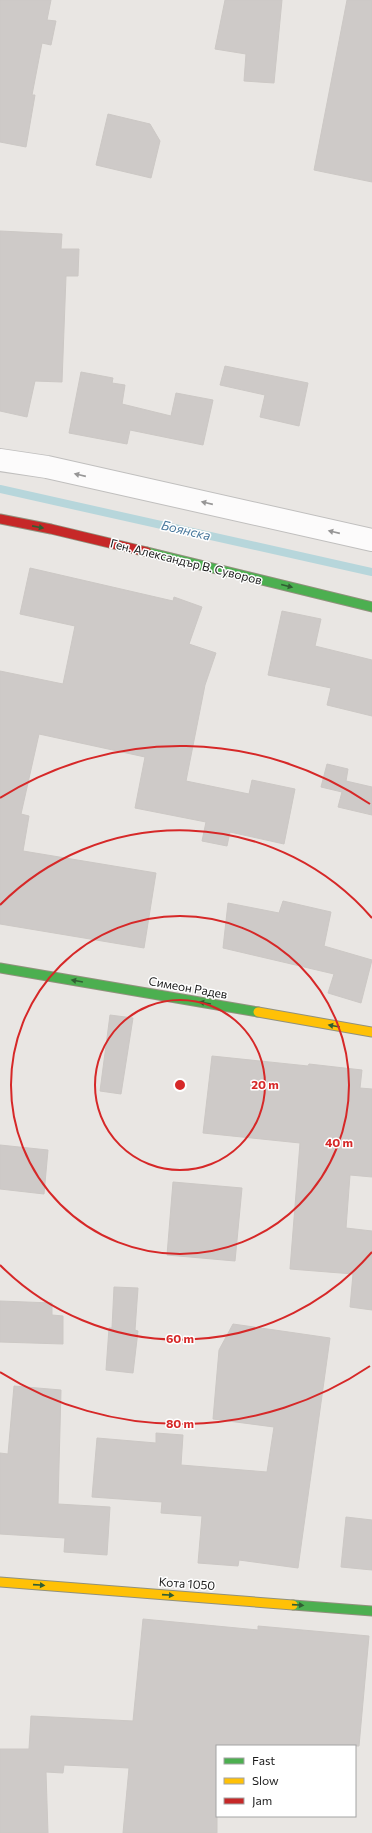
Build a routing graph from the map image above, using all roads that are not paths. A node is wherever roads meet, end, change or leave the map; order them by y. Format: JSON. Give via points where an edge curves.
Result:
{"nodes":[{"id":1,"x":0,"y":460,"type":"edge"},
{"id":2,"x":0,"y":519,"type":"edge"},
{"id":3,"x":372,"y":540,"type":"edge"},
{"id":4,"x":372,"y":607,"type":"edge"},
{"id":5,"x":0,"y":968,"type":"edge"},
{"id":6,"x":372,"y":1032,"type":"edge"},
{"id":7,"x":0,"y":1582,"type":"edge"},
{"id":8,"x":372,"y":1611,"type":"edge"}],
"edges":[{"from":3,"to":1,"type":"street","one_way":true,"via":[[47,467]]},
{"from":2,"to":4,"type":"street","name":"Ген. Александър В. Суворов","one_way":true},
{"from":6,"to":5,"type":"street","name":"Симеон Радев","one_way":true},
{"from":7,"to":8,"type":"street","name":"Кота 1050","one_way":true}]}
